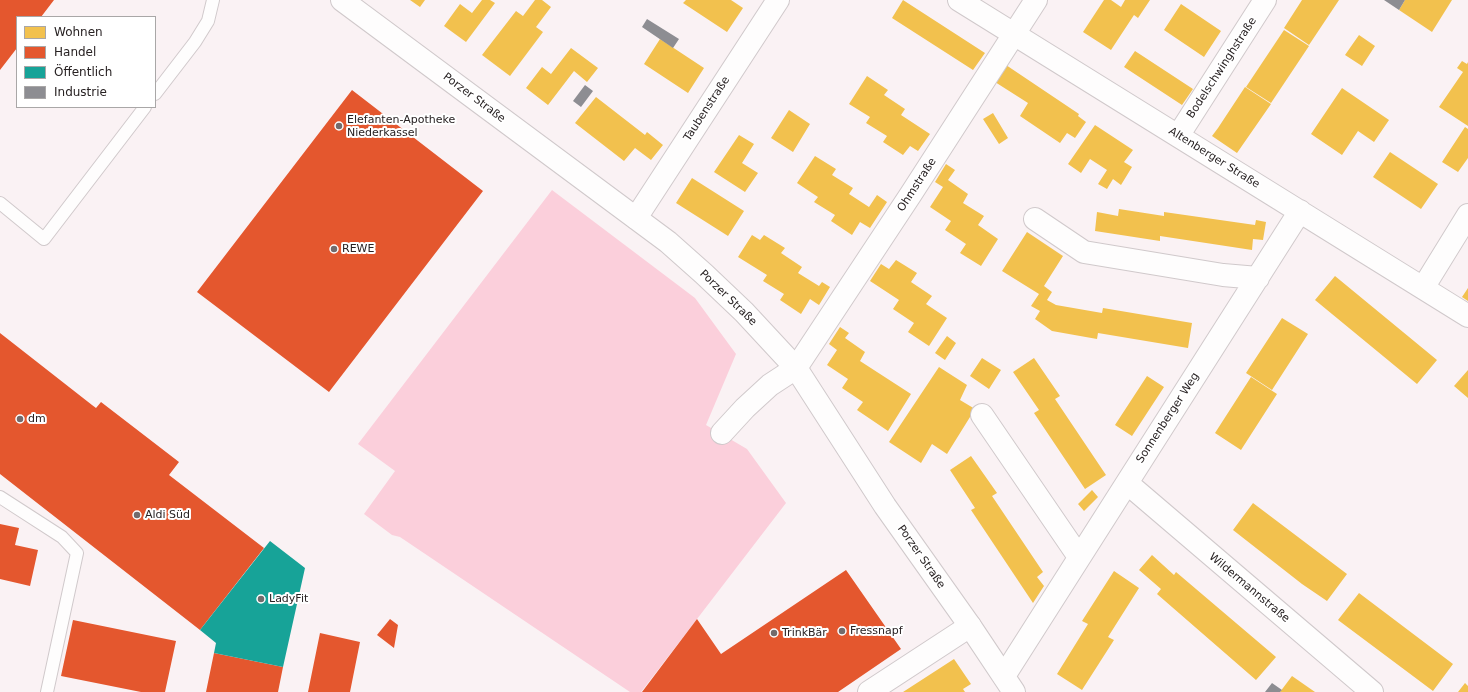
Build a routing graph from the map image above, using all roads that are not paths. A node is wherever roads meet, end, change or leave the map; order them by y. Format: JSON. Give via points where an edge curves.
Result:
{"nodes":[{"id":1,"x":213,"y":0,"type":"edge"},
{"id":2,"x":342,"y":0,"type":"edge"},
{"id":3,"x":778,"y":0,"type":"edge"},
{"id":4,"x":959,"y":0,"type":"edge"},
{"id":5,"x":1036,"y":0,"type":"edge"},
{"id":6,"x":1265,"y":0,"type":"edge"},
{"id":7,"x":1014,"y":35,"type":"junction"},
{"id":8,"x":156,"y":93,"type":"edge"},
{"id":9,"x":143,"y":108,"type":"edge"},
{"id":10,"x":1178,"y":136,"type":"junction"},
{"id":11,"x":0,"y":203,"type":"edge"},
{"id":12,"x":1300,"y":212,"type":"junction"},
{"id":13,"x":1468,"y":215,"type":"edge"},
{"id":14,"x":636,"y":218,"type":"junction"},
{"id":15,"x":1035,"y":219,"type":"dead end"},
{"id":16,"x":1258,"y":278,"type":"junction"},
{"id":17,"x":1423,"y":288,"type":"junction"},
{"id":18,"x":1468,"y":316,"type":"edge"},
{"id":19,"x":796,"y":368,"type":"junction"},
{"id":20,"x":982,"y":415,"type":"dead end"},
{"id":21,"x":722,"y":433,"type":"dead end"},
{"id":22,"x":1127,"y":483,"type":"junction"},
{"id":23,"x":0,"y":497,"type":"edge"},
{"id":24,"x":1079,"y":558,"type":"junction"},
{"id":25,"x":970,"y":626,"type":"junction"},
{"id":26,"x":1009,"y":684,"type":"edge"},
{"id":27,"x":47,"y":692,"type":"edge"},
{"id":28,"x":868,"y":692,"type":"edge"},
{"id":29,"x":1372,"y":692,"type":"edge"}],
"edges":[{"from":1,"to":8,"type":"lane","via":[[208,21]]},
{"from":2,"to":14,"type":"street","name":"Porzer Straße"},
{"from":3,"to":14,"type":"street","name":"Taubenstraße"},
{"from":4,"to":7,"type":"street","name":"Altenberger Straße"},
{"from":5,"to":7,"type":"street","name":"Ohmstraße"},
{"from":6,"to":10,"type":"street","name":"Bodelschwinghstraße"},
{"from":7,"to":10,"type":"street","name":"Altenberger Straße"},
{"from":7,"to":19,"type":"street","name":"Ohmstraße"},
{"from":9,"to":11,"type":"lane","via":[[44,239]]},
{"from":10,"to":12,"type":"street","name":"Altenberger Straße"},
{"from":12,"to":16,"type":"street","name":"Sonnenberger Weg"},
{"from":12,"to":17,"type":"street","name":"Altenberger Straße"},
{"from":13,"to":17,"type":"street"},
{"from":14,"to":19,"type":"street","name":"Porzer Straße","via":[[704,274],[744,312]]},
{"from":15,"to":16,"type":"street","via":[[1084,252],[1223,275]]},
{"from":16,"to":22,"type":"street","name":"Sonnenberger Weg"},
{"from":17,"to":18,"type":"street","name":"Altenberger Straße"},
{"from":19,"to":21,"type":"street","via":[[770,385]]},
{"from":19,"to":25,"type":"street","name":"Porzer Straße","via":[[885,506]]},
{"from":20,"to":24,"type":"street"},
{"from":22,"to":24,"type":"street","name":"Sonnenberger Weg"},
{"from":22,"to":29,"type":"street","name":"Wildermannstraße"},
{"from":23,"to":27,"type":"lane","via":[[62,537],[78,553]]},
{"from":24,"to":26,"type":"street","name":"Sonnenberger Weg"},
{"from":25,"to":26,"type":"street","name":"Porzer Straße"},
{"from":25,"to":28,"type":"street"}]}
